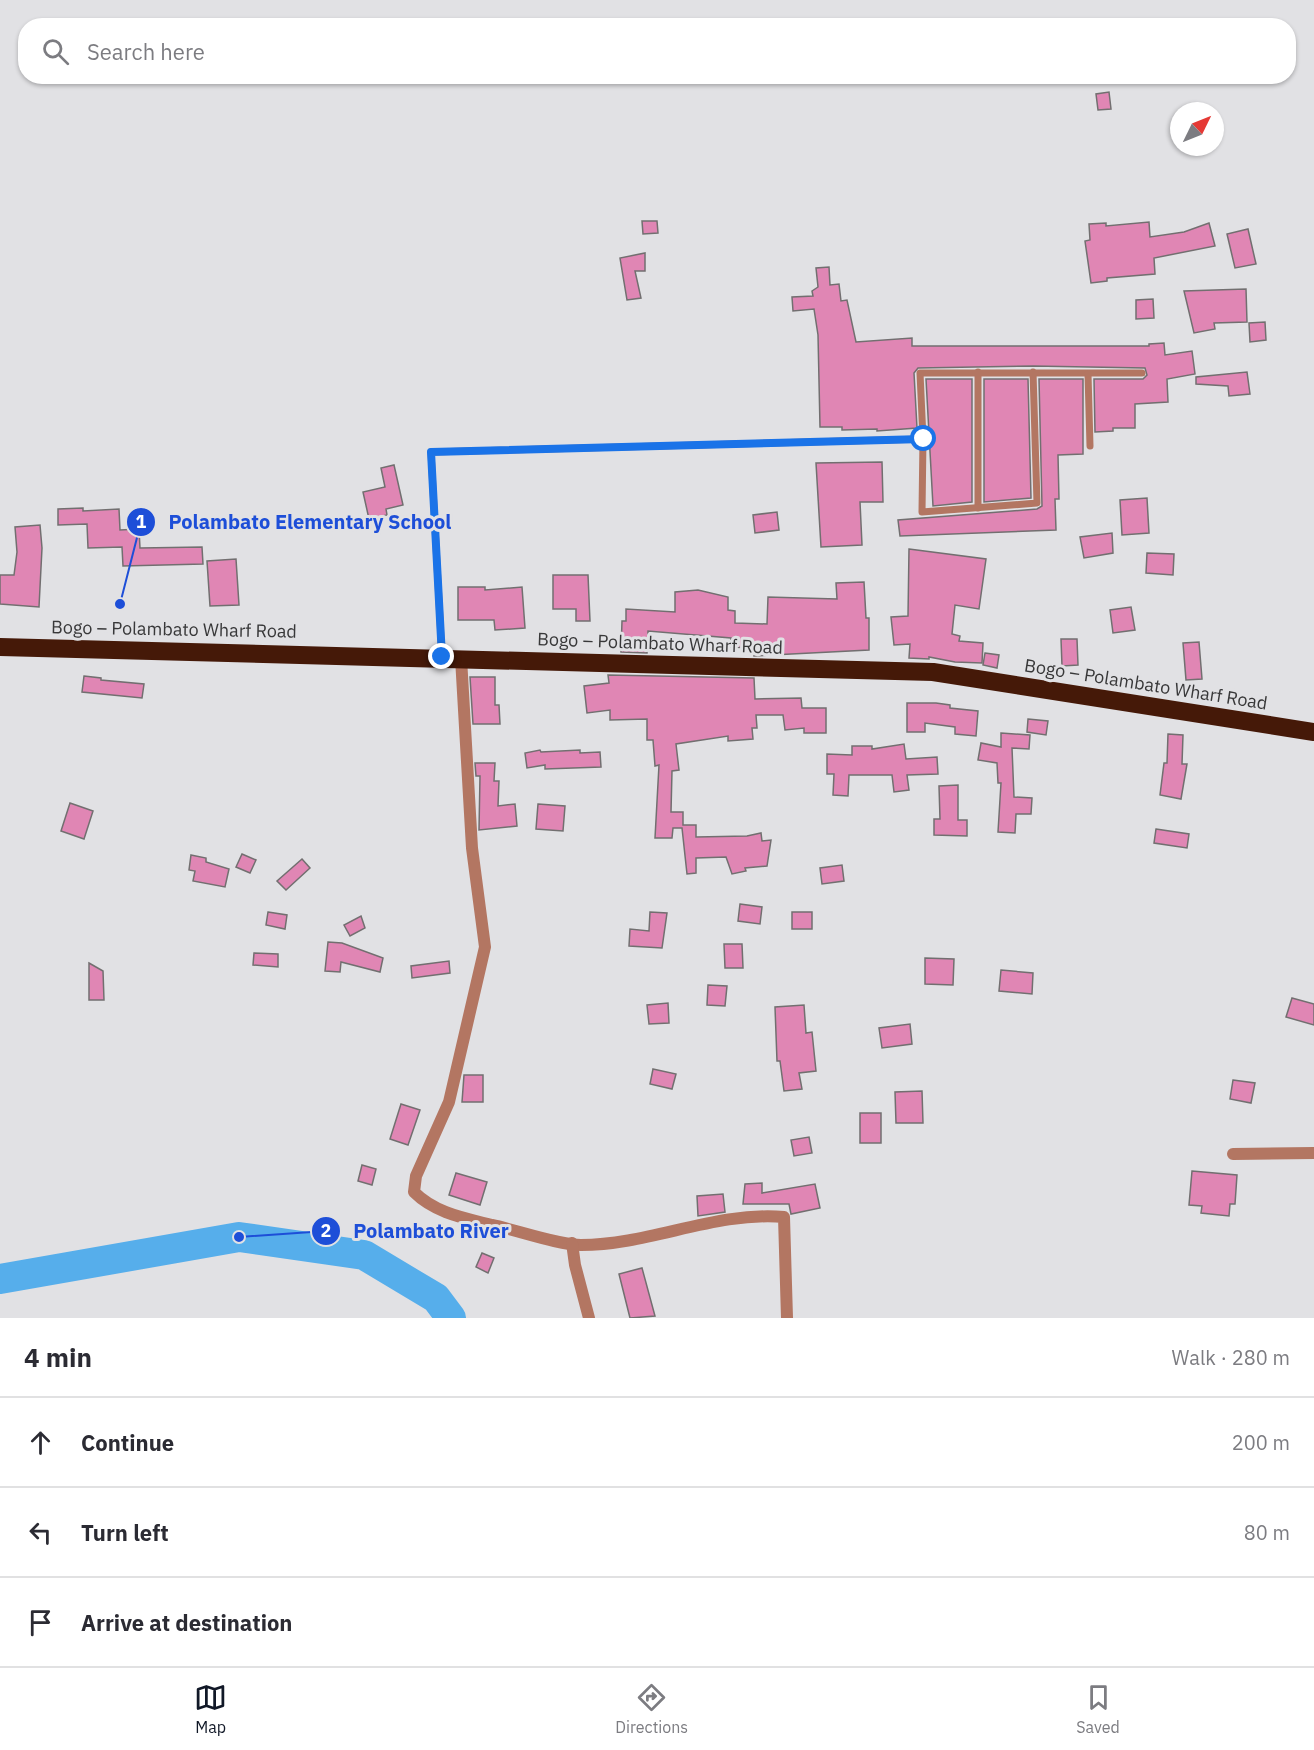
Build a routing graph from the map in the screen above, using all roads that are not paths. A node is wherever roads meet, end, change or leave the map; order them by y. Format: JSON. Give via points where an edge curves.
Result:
{"nodes":[{"id":1,"x":978,"y":372,"type":"junction"},
{"id":2,"x":1033,"y":372,"type":"junction"},
{"id":3,"x":1142,"y":373,"type":"dead end"},
{"id":4,"x":1088,"y":374,"type":"junction"},
{"id":5,"x":924,"y":439,"type":"junction"},
{"id":6,"x":1090,"y":446,"type":"dead end"},
{"id":7,"x":978,"y":508,"type":"junction"},
{"id":8,"x":0,"y":647,"type":"edge"},
{"id":9,"x":442,"y":657,"type":"junction"},
{"id":10,"x":461,"y":658,"type":"junction"},
{"id":11,"x":1314,"y":732,"type":"edge"},
{"id":12,"x":1314,"y":1153,"type":"edge"},
{"id":13,"x":1233,"y":1154,"type":"dead end"},
{"id":14,"x":572,"y":1243,"type":"junction"},
{"id":15,"x":589,"y":1318,"type":"edge"},
{"id":16,"x":788,"y":1318,"type":"edge"}],
"edges":[{"from":1,"to":2,"type":"lane"},
{"from":1,"to":5,"type":"lane","via":[[920,373]]},
{"from":1,"to":7,"type":"lane"},
{"from":2,"to":4,"type":"lane"},
{"from":2,"to":7,"type":"lane","via":[[1037,503]]},
{"from":3,"to":4,"type":"lane"},
{"from":4,"to":6,"type":"lane"},
{"from":5,"to":7,"type":"lane","via":[[922,512]]},
{"from":5,"to":9,"type":"lane","via":[[431,452]]},
{"from":8,"to":9,"type":"highway","name":"Bogo – Polambato Wharf Road"},
{"from":9,"to":10,"type":"highway","name":"Bogo – Polambato Wharf Road"},
{"from":10,"to":11,"type":"highway","name":"Bogo – Polambato Wharf Road","via":[[933,672]]},
{"from":10,"to":14,"type":"street","via":[[472,848],[485,947],[448,1102],[414,1192],[429,1205],[458,1216]]},
{"from":12,"to":13,"type":"street"},
{"from":14,"to":15,"type":"street"},
{"from":14,"to":16,"type":"street","via":[[636,1239],[677,1228],[764,1215],[784,1216]]}]}
